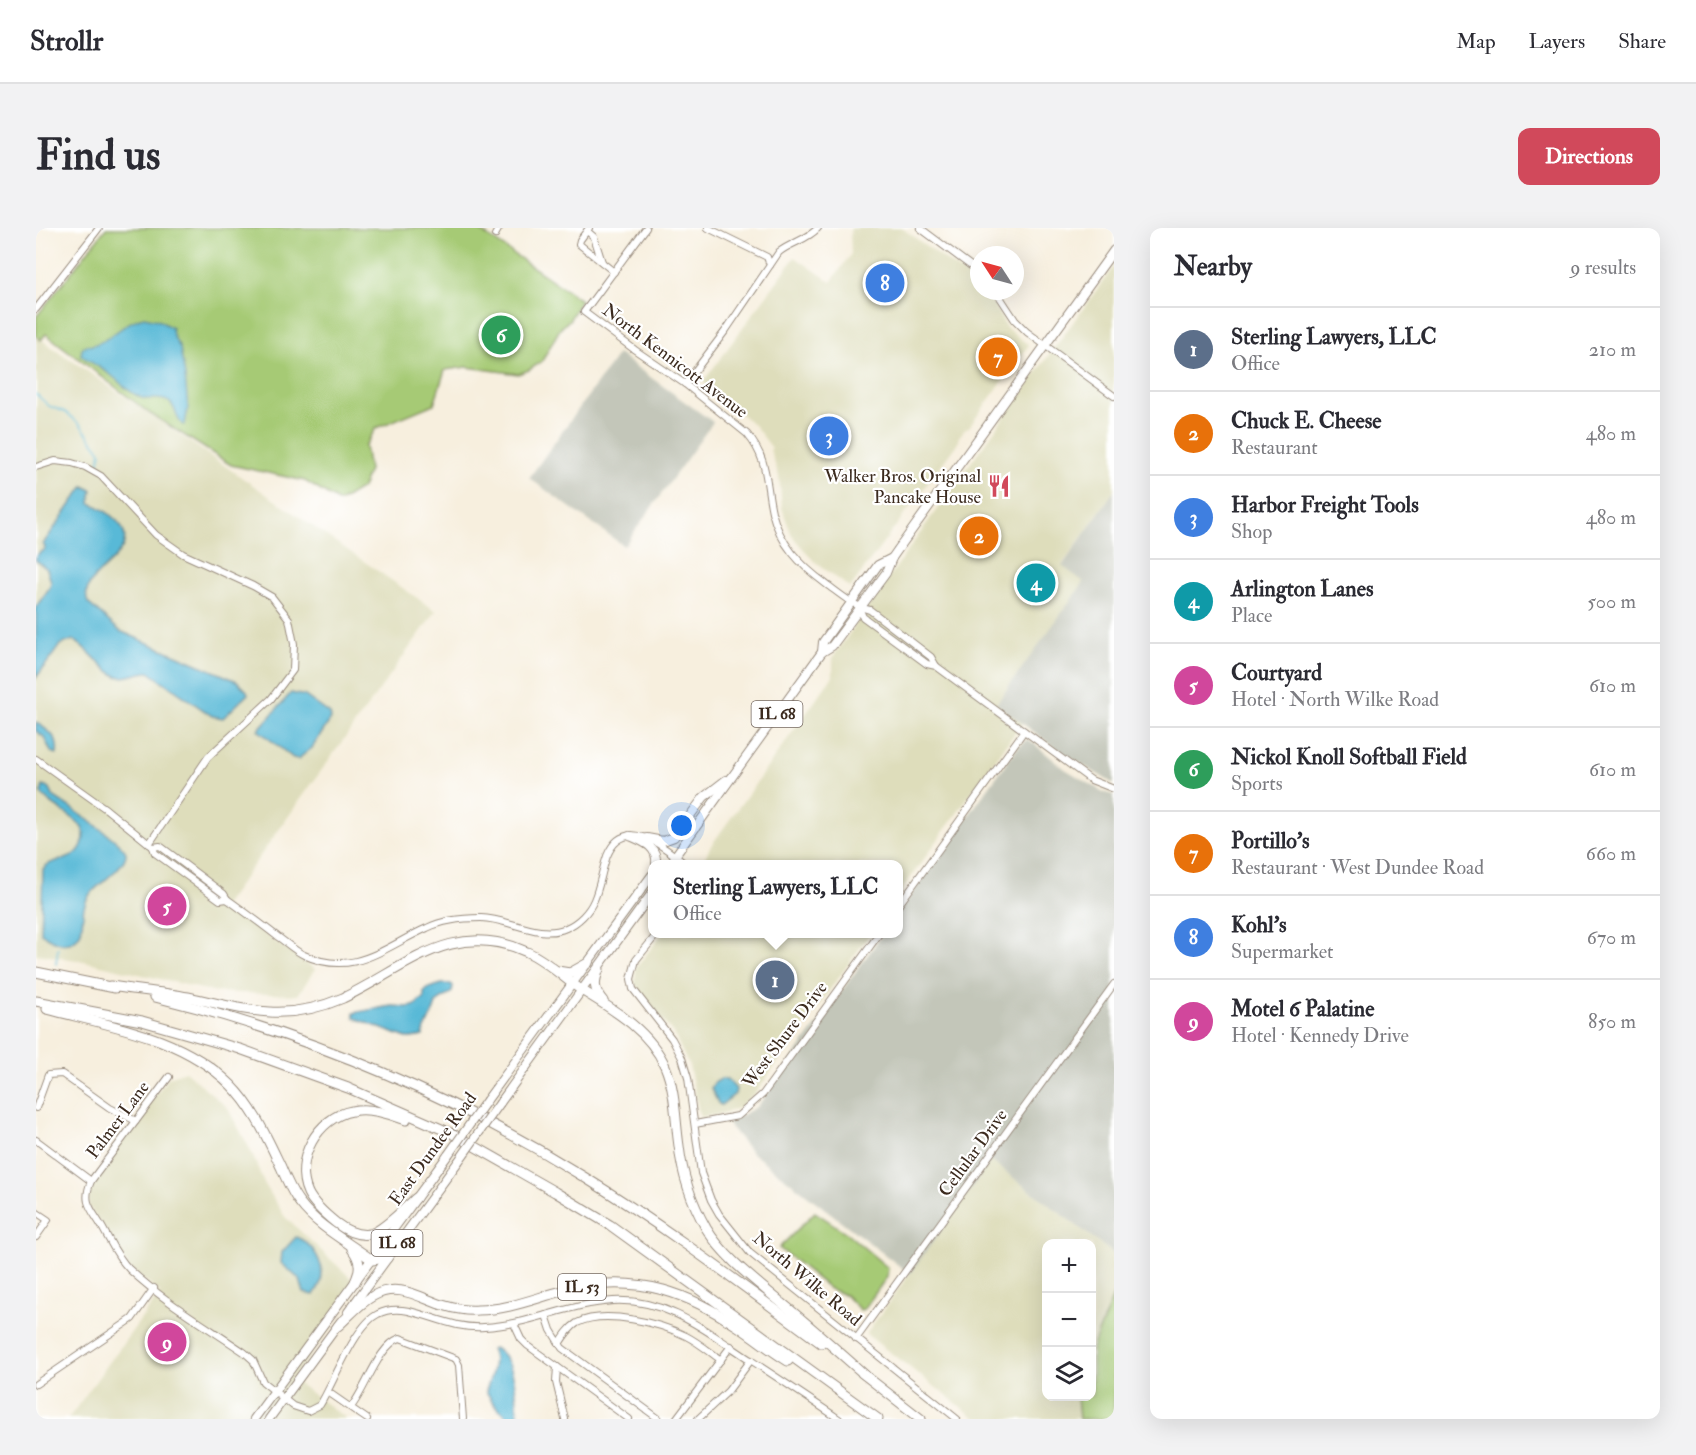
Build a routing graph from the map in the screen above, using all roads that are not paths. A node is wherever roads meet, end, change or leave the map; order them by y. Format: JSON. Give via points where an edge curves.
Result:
{"nodes":[{"id":1,"x":99,"y":228,"type":"edge"},
{"id":2,"x":500,"y":228,"type":"edge"},
{"id":3,"x":646,"y":228,"type":"edge"},
{"id":4,"x":708,"y":228,"type":"edge"},
{"id":5,"x":818,"y":228,"type":"edge"},
{"id":6,"x":920,"y":228,"type":"edge"},
{"id":7,"x":588,"y":229,"type":"edge"},
{"id":8,"x":495,"y":235,"type":"dead end"},
{"id":9,"x":1114,"y":250,"type":"edge"},
{"id":10,"x":602,"y":262,"type":"junction"},
{"id":11,"x":770,"y":265,"type":"junction"},
{"id":12,"x":970,"y":265,"type":"edge"},
{"id":13,"x":614,"y":272,"type":"junction"},
{"id":14,"x":1002,"y":300,"type":"edge"},
{"id":15,"x":36,"y":309,"type":"edge"},
{"id":16,"x":1044,"y":345,"type":"junction"},
{"id":17,"x":685,"y":384,"type":"junction"},
{"id":18,"x":1114,"y":396,"type":"edge"},
{"id":19,"x":36,"y":467,"type":"edge"},
{"id":20,"x":892,"y":558,"type":"junction"},
{"id":21,"x":852,"y":602,"type":"junction"},
{"id":22,"x":859,"y":608,"type":"junction"},
{"id":23,"x":822,"y":652,"type":"junction"},
{"id":24,"x":1024,"y":731,"type":"junction"},
{"id":25,"x":36,"y":759,"type":"edge"},
{"id":26,"x":733,"y":776,"type":"junction"},
{"id":27,"x":1114,"y":789,"type":"edge"},
{"id":28,"x":630,"y":836,"type":"junction"},
{"id":29,"x":647,"y":837,"type":"junction"},
{"id":30,"x":151,"y":845,"type":"junction"},
{"id":31,"x":675,"y":855,"type":"junction"},
{"id":32,"x":658,"y":860,"type":"edge"},
{"id":33,"x":665,"y":860,"type":"edge"},
{"id":34,"x":673,"y":860,"type":"edge"},
{"id":35,"x":681,"y":860,"type":"edge"},
{"id":36,"x":648,"y":880,"type":"edge"},
{"id":37,"x":648,"y":899,"type":"edge"},
{"id":38,"x":903,"y":899,"type":"edge"},
{"id":39,"x":653,"y":938,"type":"edge"},
{"id":40,"x":875,"y":938,"type":"edge"},
{"id":41,"x":588,"y":963,"type":"junction"},
{"id":42,"x":599,"y":969,"type":"junction"},
{"id":43,"x":555,"y":971,"type":"junction"},
{"id":44,"x":36,"y":972,"type":"edge"},
{"id":45,"x":573,"y":984,"type":"junction"},
{"id":46,"x":1114,"y":984,"type":"edge"},
{"id":47,"x":110,"y":986,"type":"junction"},
{"id":48,"x":582,"y":990,"type":"junction"},
{"id":49,"x":36,"y":1001,"type":"edge"},
{"id":50,"x":607,"y":1005,"type":"junction"},
{"id":51,"x":36,"y":1006,"type":"edge"},
{"id":52,"x":169,"y":1077,"type":"dead end"},
{"id":53,"x":36,"y":1108,"type":"edge"},
{"id":54,"x":136,"y":1121,"type":"junction"},
{"id":55,"x":695,"y":1124,"type":"junction"},
{"id":56,"x":440,"y":1128,"type":"junction"},
{"id":57,"x":36,"y":1140,"type":"edge"},
{"id":58,"x":91,"y":1181,"type":"junction"},
{"id":59,"x":416,"y":1198,"type":"junction"},
{"id":60,"x":36,"y":1212,"type":"edge"},
{"id":61,"x":36,"y":1237,"type":"edge"},
{"id":62,"x":348,"y":1242,"type":"junction"},
{"id":63,"x":387,"y":1258,"type":"junction"},
{"id":64,"x":372,"y":1260,"type":"junction"},
{"id":65,"x":355,"y":1282,"type":"junction"},
{"id":66,"x":154,"y":1288,"type":"junction"},
{"id":67,"x":546,"y":1315,"type":"junction"},
{"id":68,"x":514,"y":1324,"type":"junction"},
{"id":69,"x":338,"y":1326,"type":"junction"},
{"id":70,"x":856,"y":1339,"type":"junction"},
{"id":71,"x":559,"y":1344,"type":"junction"},
{"id":72,"x":731,"y":1346,"type":"junction"},
{"id":73,"x":721,"y":1360,"type":"junction"},
{"id":74,"x":751,"y":1360,"type":"junction"},
{"id":75,"x":557,"y":1367,"type":"junction"},
{"id":76,"x":865,"y":1375,"type":"junction"},
{"id":77,"x":820,"y":1378,"type":"junction"},
{"id":78,"x":36,"y":1384,"type":"edge"},
{"id":79,"x":275,"y":1391,"type":"junction"},
{"id":80,"x":328,"y":1392,"type":"junction"},
{"id":81,"x":284,"y":1398,"type":"junction"},
{"id":82,"x":351,"y":1407,"type":"junction"},
{"id":83,"x":254,"y":1419,"type":"edge"},
{"id":84,"x":269,"y":1419,"type":"edge"},
{"id":85,"x":367,"y":1419,"type":"edge"},
{"id":86,"x":463,"y":1419,"type":"edge"},
{"id":87,"x":565,"y":1419,"type":"edge"},
{"id":88,"x":629,"y":1419,"type":"edge"},
{"id":89,"x":659,"y":1419,"type":"edge"},
{"id":90,"x":676,"y":1419,"type":"edge"},
{"id":91,"x":698,"y":1419,"type":"edge"},
{"id":92,"x":839,"y":1419,"type":"edge"},
{"id":93,"x":878,"y":1419,"type":"edge"},
{"id":94,"x":921,"y":1419,"type":"edge"},
{"id":95,"x":957,"y":1419,"type":"edge"}],
"edges":[{"from":1,"to":15,"type":"street"},
{"from":2,"to":8,"type":"street"},
{"from":3,"to":13,"type":"street"},
{"from":4,"to":11,"type":"street","via":[[767,257]]},
{"from":5,"to":11,"type":"street","via":[[810,238],[779,252]]},
{"from":6,"to":12,"type":"street"},
{"from":7,"to":10,"type":"street"},
{"from":7,"to":10,"type":"street","via":[[579,244]]},
{"from":9,"to":16,"type":"main road","number":"IL 68"},
{"from":10,"to":13,"type":"street"},
{"from":11,"to":17,"type":"street"},
{"from":13,"to":17,"type":"street","name":"North Kennicott Avenue","via":[[585,312]]},
{"from":14,"to":16,"type":"street","via":[[1016,320]]},
{"from":16,"to":18,"type":"street"},
{"from":16,"to":20,"type":"main road","number":"IL 68"},
{"from":17,"to":21,"type":"street","name":"North Kennicott Avenue","via":[[731,419],[755,444],[765,464],[772,511],[787,549],[809,572]]},
{"from":19,"to":30,"type":"street","via":[[55,461],[72,462],[101,476],[156,535],[183,554],[272,597],[289,619],[294,644],[293,670],[271,699],[208,758]]},
{"from":20,"to":21,"type":"main road","number":"IL 68","via":[[878,565]]},
{"from":20,"to":22,"type":"main road","number":"IL 68","via":[[886,573]]},
{"from":21,"to":22,"type":"street","name":"North Kennicott Avenue"},
{"from":21,"to":23,"type":"main road","number":"IL 68","via":[[823,642]]},
{"from":22,"to":23,"type":"main road","number":"IL 68","via":[[831,646]]},
{"from":22,"to":24,"type":"street","name":"North Kennicott Avenue","via":[[863,617]]},
{"from":23,"to":26,"type":"main road","number":"IL 68"},
{"from":24,"to":27,"type":"street","name":"North Kennicott Avenue","via":[[1091,780]]},
{"from":24,"to":38,"type":"street"},
{"from":25,"to":30,"type":"street"},
{"from":26,"to":29,"type":"main road","via":[[704,797],[674,837],[663,841]]},
{"from":26,"to":31,"type":"main road","number":"IL 68"},
{"from":28,"to":29,"type":"street"},
{"from":28,"to":30,"type":"street","via":[[611,848],[590,908],[566,929],[538,930],[483,918],[452,920],[429,927],[372,958],[346,964],[325,963],[303,955],[155,853]]},
{"from":28,"to":32,"type":"main road","via":[[651,846]]},
{"from":29,"to":31,"type":"street"},
{"from":31,"to":33,"type":"main road","number":"IL 68"},
{"from":31,"to":34,"type":"main road","number":"IL 68"},
{"from":31,"to":35,"type":"street"},
{"from":36,"to":41,"type":"main road","name":"East Dundee Road"},
{"from":37,"to":42,"type":"main road","number":"IL 68"},
{"from":39,"to":55,"type":"street","name":"North Wilke Road","via":[[636,960],[631,979],[633,989],[678,1049]]},
{"from":40,"to":55,"type":"street","name":"West Shure Drive","via":[[763,1094],[738,1116]]},
{"from":41,"to":43,"type":"highway","via":[[570,973]]},
{"from":41,"to":45,"type":"main road","name":"East Dundee Road"},
{"from":42,"to":48,"type":"main road","number":"IL 68"},
{"from":42,"to":50,"type":"highway","via":[[595,989]]},
{"from":43,"to":45,"type":"highway"},
{"from":43,"to":47,"type":"highway","via":[[528,952],[480,940],[426,952],[330,1004],[292,1012],[243,1010],[186,996]]},
{"from":44,"to":47,"type":"highway"},
{"from":45,"to":48,"type":"highway"},
{"from":45,"to":59,"type":"main road","name":"East Dundee Road","bridge":true},
{"from":46,"to":70,"type":"street","name":"Cellular Drive"},
{"from":47,"to":76,"type":"highway","via":[[307,1043],[491,1124],[615,1197]]},
{"from":48,"to":50,"type":"highway"},
{"from":48,"to":63,"type":"main road","name":"East Dundee Road","number":"IL 68","bridge":true},
{"from":49,"to":56,"type":"highway","via":[[142,1021],[240,1049],[348,1088]]},
{"from":50,"to":76,"type":"highway","via":[[640,1031],[665,1066],[684,1173],[707,1230],[731,1258]]},
{"from":51,"to":62,"type":"highway","via":[[153,1037],[187,1052],[220,1074],[258,1120],[298,1201],[315,1219]]},
{"from":52,"to":54,"type":"street","name":"Palmer Lane"},
{"from":53,"to":54,"type":"street","via":[[48,1075],[62,1074]]},
{"from":54,"to":58,"type":"street","name":"Palmer Lane"},
{"from":55,"to":70,"type":"street","name":"North Wilke Road","via":[[701,1173],[711,1200],[728,1227],[750,1253]]},
{"from":56,"to":59,"type":"highway","via":[[381,1112],[351,1111],[326,1123],[306,1155],[309,1194],[327,1216],[352,1233],[379,1231]]},
{"from":56,"to":77,"type":"highway","via":[[610,1226]]},
{"from":57,"to":58,"type":"street"},
{"from":58,"to":66,"type":"street","via":[[86,1194],[88,1205],[119,1256]]},
{"from":59,"to":64,"type":"main road","name":"East Dundee Road"},
{"from":60,"to":61,"type":"street","via":[[48,1220]]},
{"from":62,"to":64,"type":"highway"},
{"from":62,"to":65,"type":"highway","via":[[360,1267]]},
{"from":63,"to":64,"type":"highway"},
{"from":63,"to":69,"type":"main road","name":"East Dundee Road","number":"IL 68"},
{"from":64,"to":65,"type":"main road","name":"East Dundee Road"},
{"from":65,"to":79,"type":"main road","name":"East Dundee Road"},
{"from":66,"to":78,"type":"street","via":[[132,1319]]},
{"from":66,"to":79,"type":"street","via":[[248,1355],[263,1382]]},
{"from":67,"to":68,"type":"street"},
{"from":67,"to":71,"type":"street"},
{"from":67,"to":72,"type":"street","via":[[578,1305],[640,1302],[698,1324]]},
{"from":68,"to":75,"type":"street","via":[[526,1345]]},
{"from":68,"to":80,"type":"street","via":[[469,1328],[409,1311],[381,1312],[360,1331]]},
{"from":69,"to":77,"type":"highway","number":"IL 53","via":[[370,1297],[392,1290],[446,1306],[478,1310],[499,1309],[576,1288],[632,1283],[686,1296]]},
{"from":69,"to":81,"type":"main road","name":"East Dundee Road","number":"IL 53"},
{"from":70,"to":95,"type":"street","name":"North Wilke Road"},
{"from":71,"to":73,"type":"street","via":[[575,1324],[585,1320],[638,1319],[688,1336]]},
{"from":71,"to":89,"type":"street"},
{"from":72,"to":73,"type":"street"},
{"from":72,"to":74,"type":"street"},
{"from":73,"to":90,"type":"street"},
{"from":74,"to":91,"type":"street","via":[[728,1391]]},
{"from":74,"to":92,"type":"street"},
{"from":75,"to":87,"type":"street","via":[[556,1382]]},
{"from":75,"to":88,"type":"street"},
{"from":76,"to":94,"type":"highway"},
{"from":77,"to":93,"type":"highway","number":"IL 53"},
{"from":79,"to":81,"type":"street"},
{"from":79,"to":83,"type":"main road","name":"East Dundee Road"},
{"from":80,"to":81,"type":"street","via":[[320,1405],[308,1411]]},
{"from":80,"to":82,"type":"street"},
{"from":81,"to":84,"type":"main road","name":"East Dundee Road","number":"IL 53"},
{"from":82,"to":85,"type":"street"},
{"from":82,"to":86,"type":"street","via":[[385,1350],[400,1338],[456,1359]]}]}
